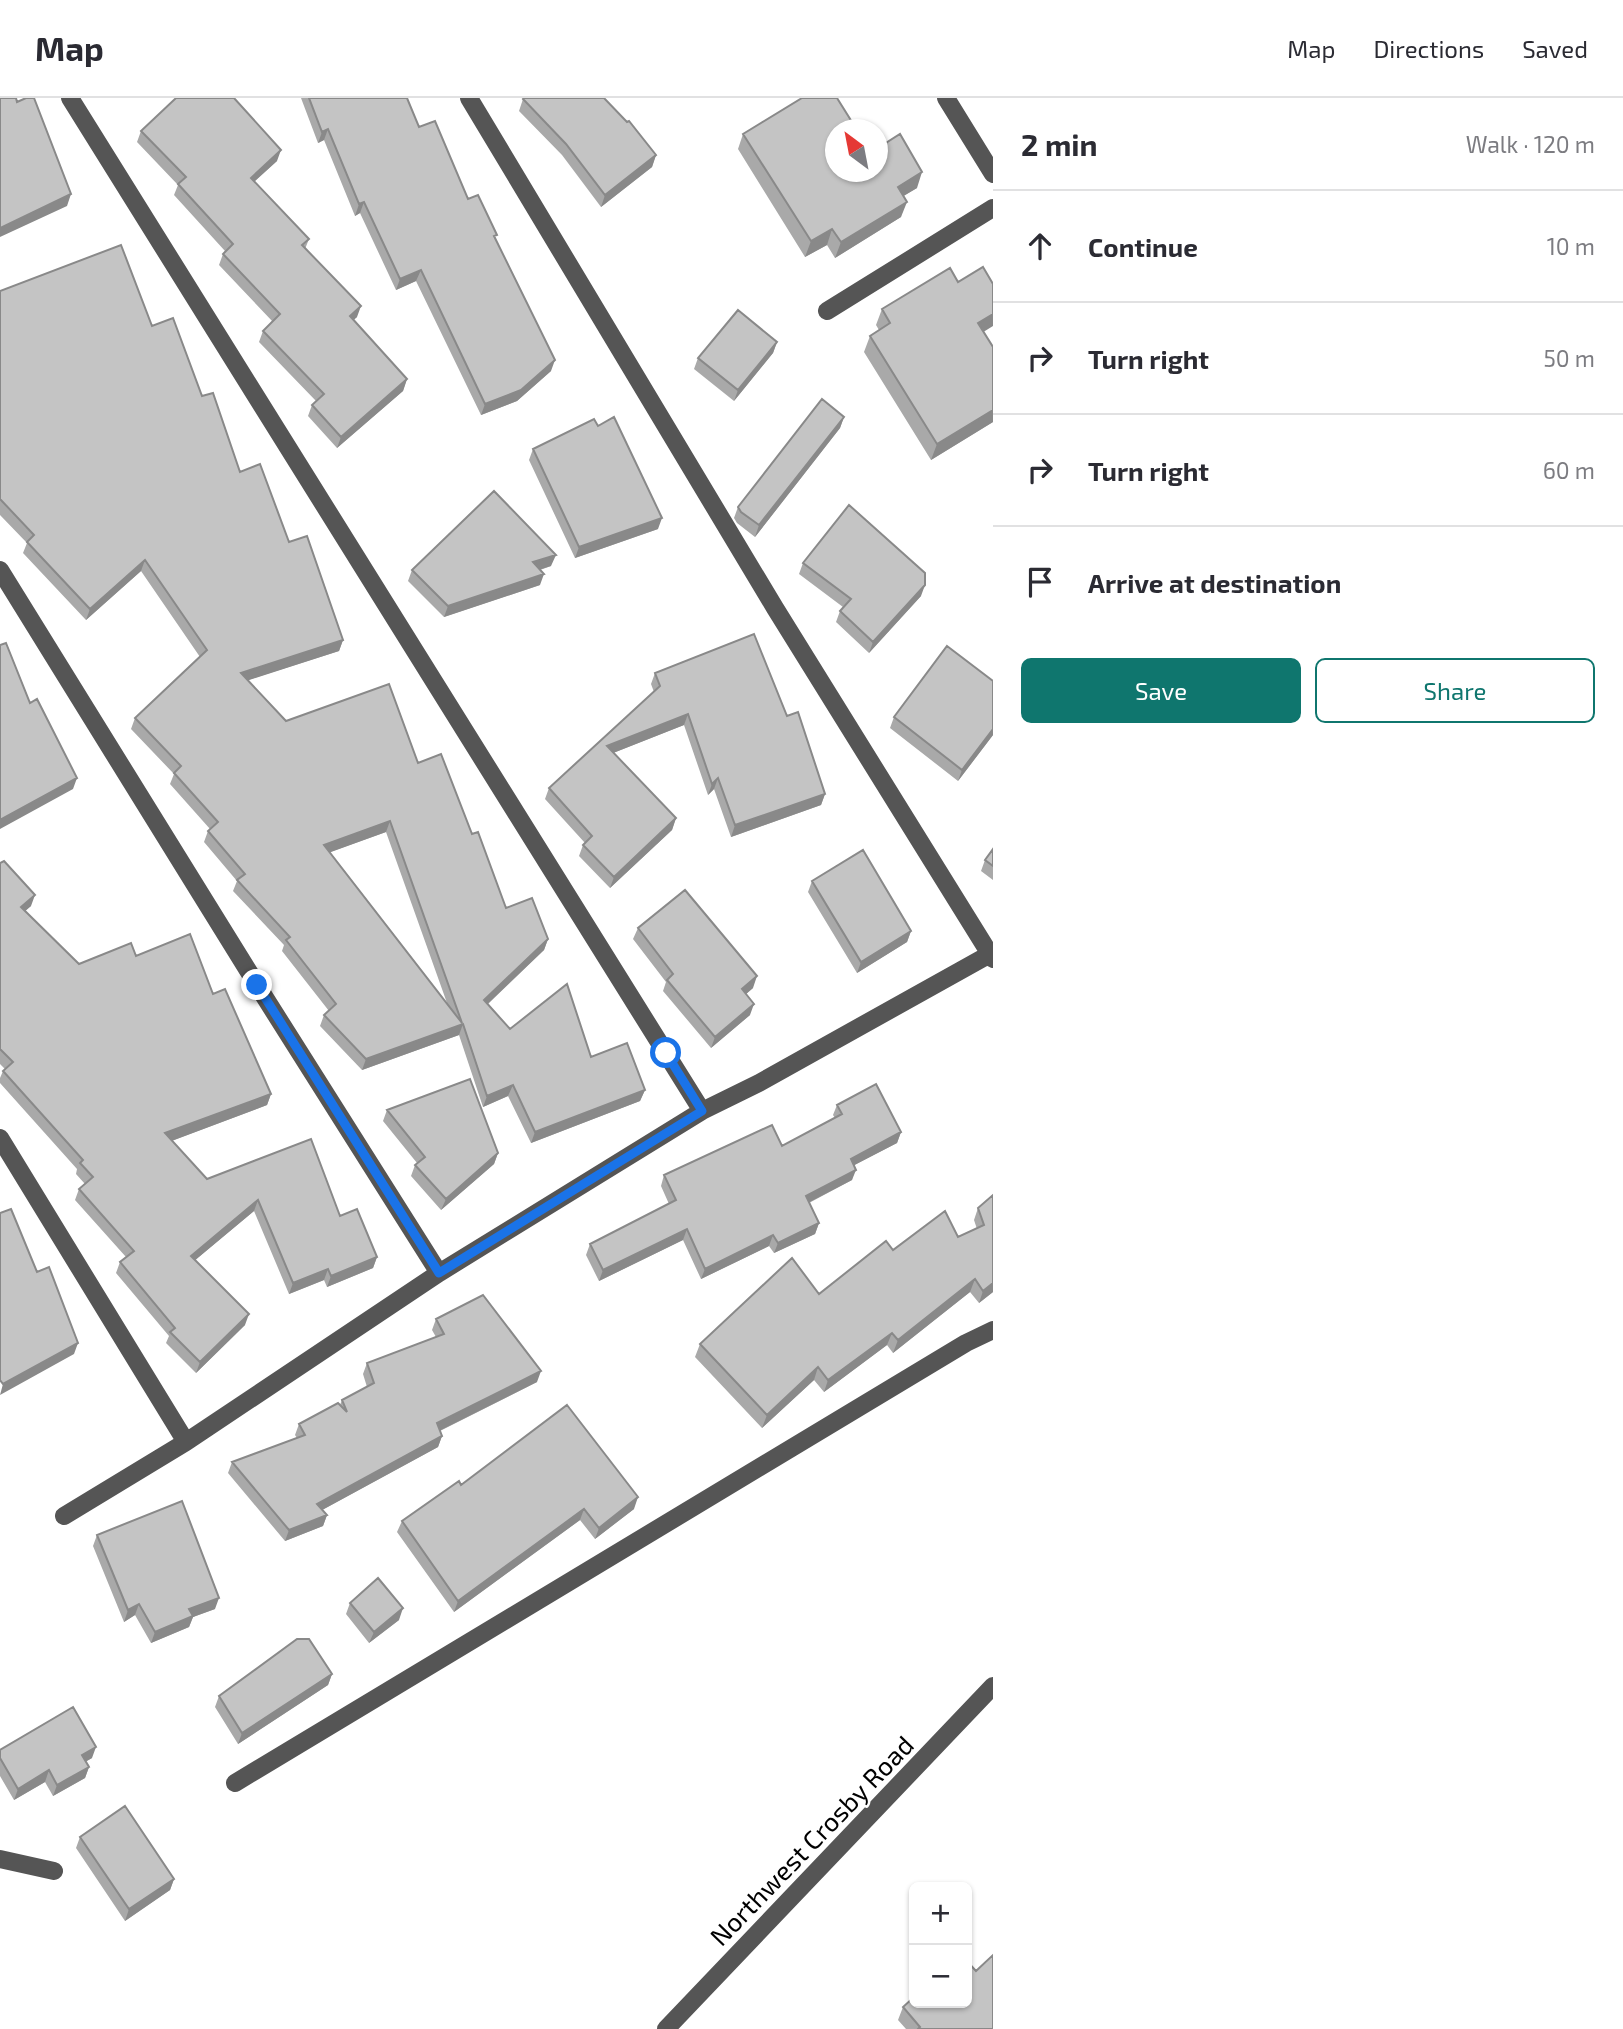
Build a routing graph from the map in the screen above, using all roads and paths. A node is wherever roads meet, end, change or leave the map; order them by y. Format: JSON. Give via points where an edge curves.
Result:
{"nodes":[{"id":1,"x":70,"y":98,"type":"edge"},
{"id":2,"x":469,"y":98,"type":"edge"},
{"id":3,"x":946,"y":98,"type":"edge"},
{"id":4,"x":993,"y":174,"type":"edge"},
{"id":5,"x":993,"y":208,"type":"edge"},
{"id":6,"x":827,"y":311,"type":"dead end"},
{"id":7,"x":0,"y":570,"type":"edge"},
{"id":8,"x":992,"y":956,"type":"edge"},
{"id":9,"x":702,"y":1111,"type":"junction"},
{"id":10,"x":0,"y":1138,"type":"edge"},
{"id":11,"x":439,"y":1273,"type":"junction"},
{"id":12,"x":993,"y":1330,"type":"edge"},
{"id":13,"x":186,"y":1442,"type":"junction"},
{"id":14,"x":64,"y":1516,"type":"dead end"},
{"id":15,"x":993,"y":1686,"type":"edge"},
{"id":16,"x":235,"y":1783,"type":"dead end"},
{"id":17,"x":0,"y":1859,"type":"edge"},
{"id":18,"x":54,"y":1871,"type":"dead end"},
{"id":19,"x":666,"y":2029,"type":"edge"}],
"edges":[{"from":1,"to":9,"type":"street"},
{"from":2,"to":8,"type":"street","via":[[775,608]]},
{"from":3,"to":4,"type":"street"},
{"from":5,"to":6,"type":"street"},
{"from":7,"to":11,"type":"street"},
{"from":8,"to":9,"type":"street"},
{"from":9,"to":11,"type":"street"},
{"from":10,"to":13,"type":"street"},
{"from":11,"to":13,"type":"street"},
{"from":12,"to":16,"type":"street"},
{"from":13,"to":14,"type":"street"},
{"from":15,"to":19,"type":"street","name":"Northwest Crosby Road"},
{"from":17,"to":18,"type":"street"}]}
